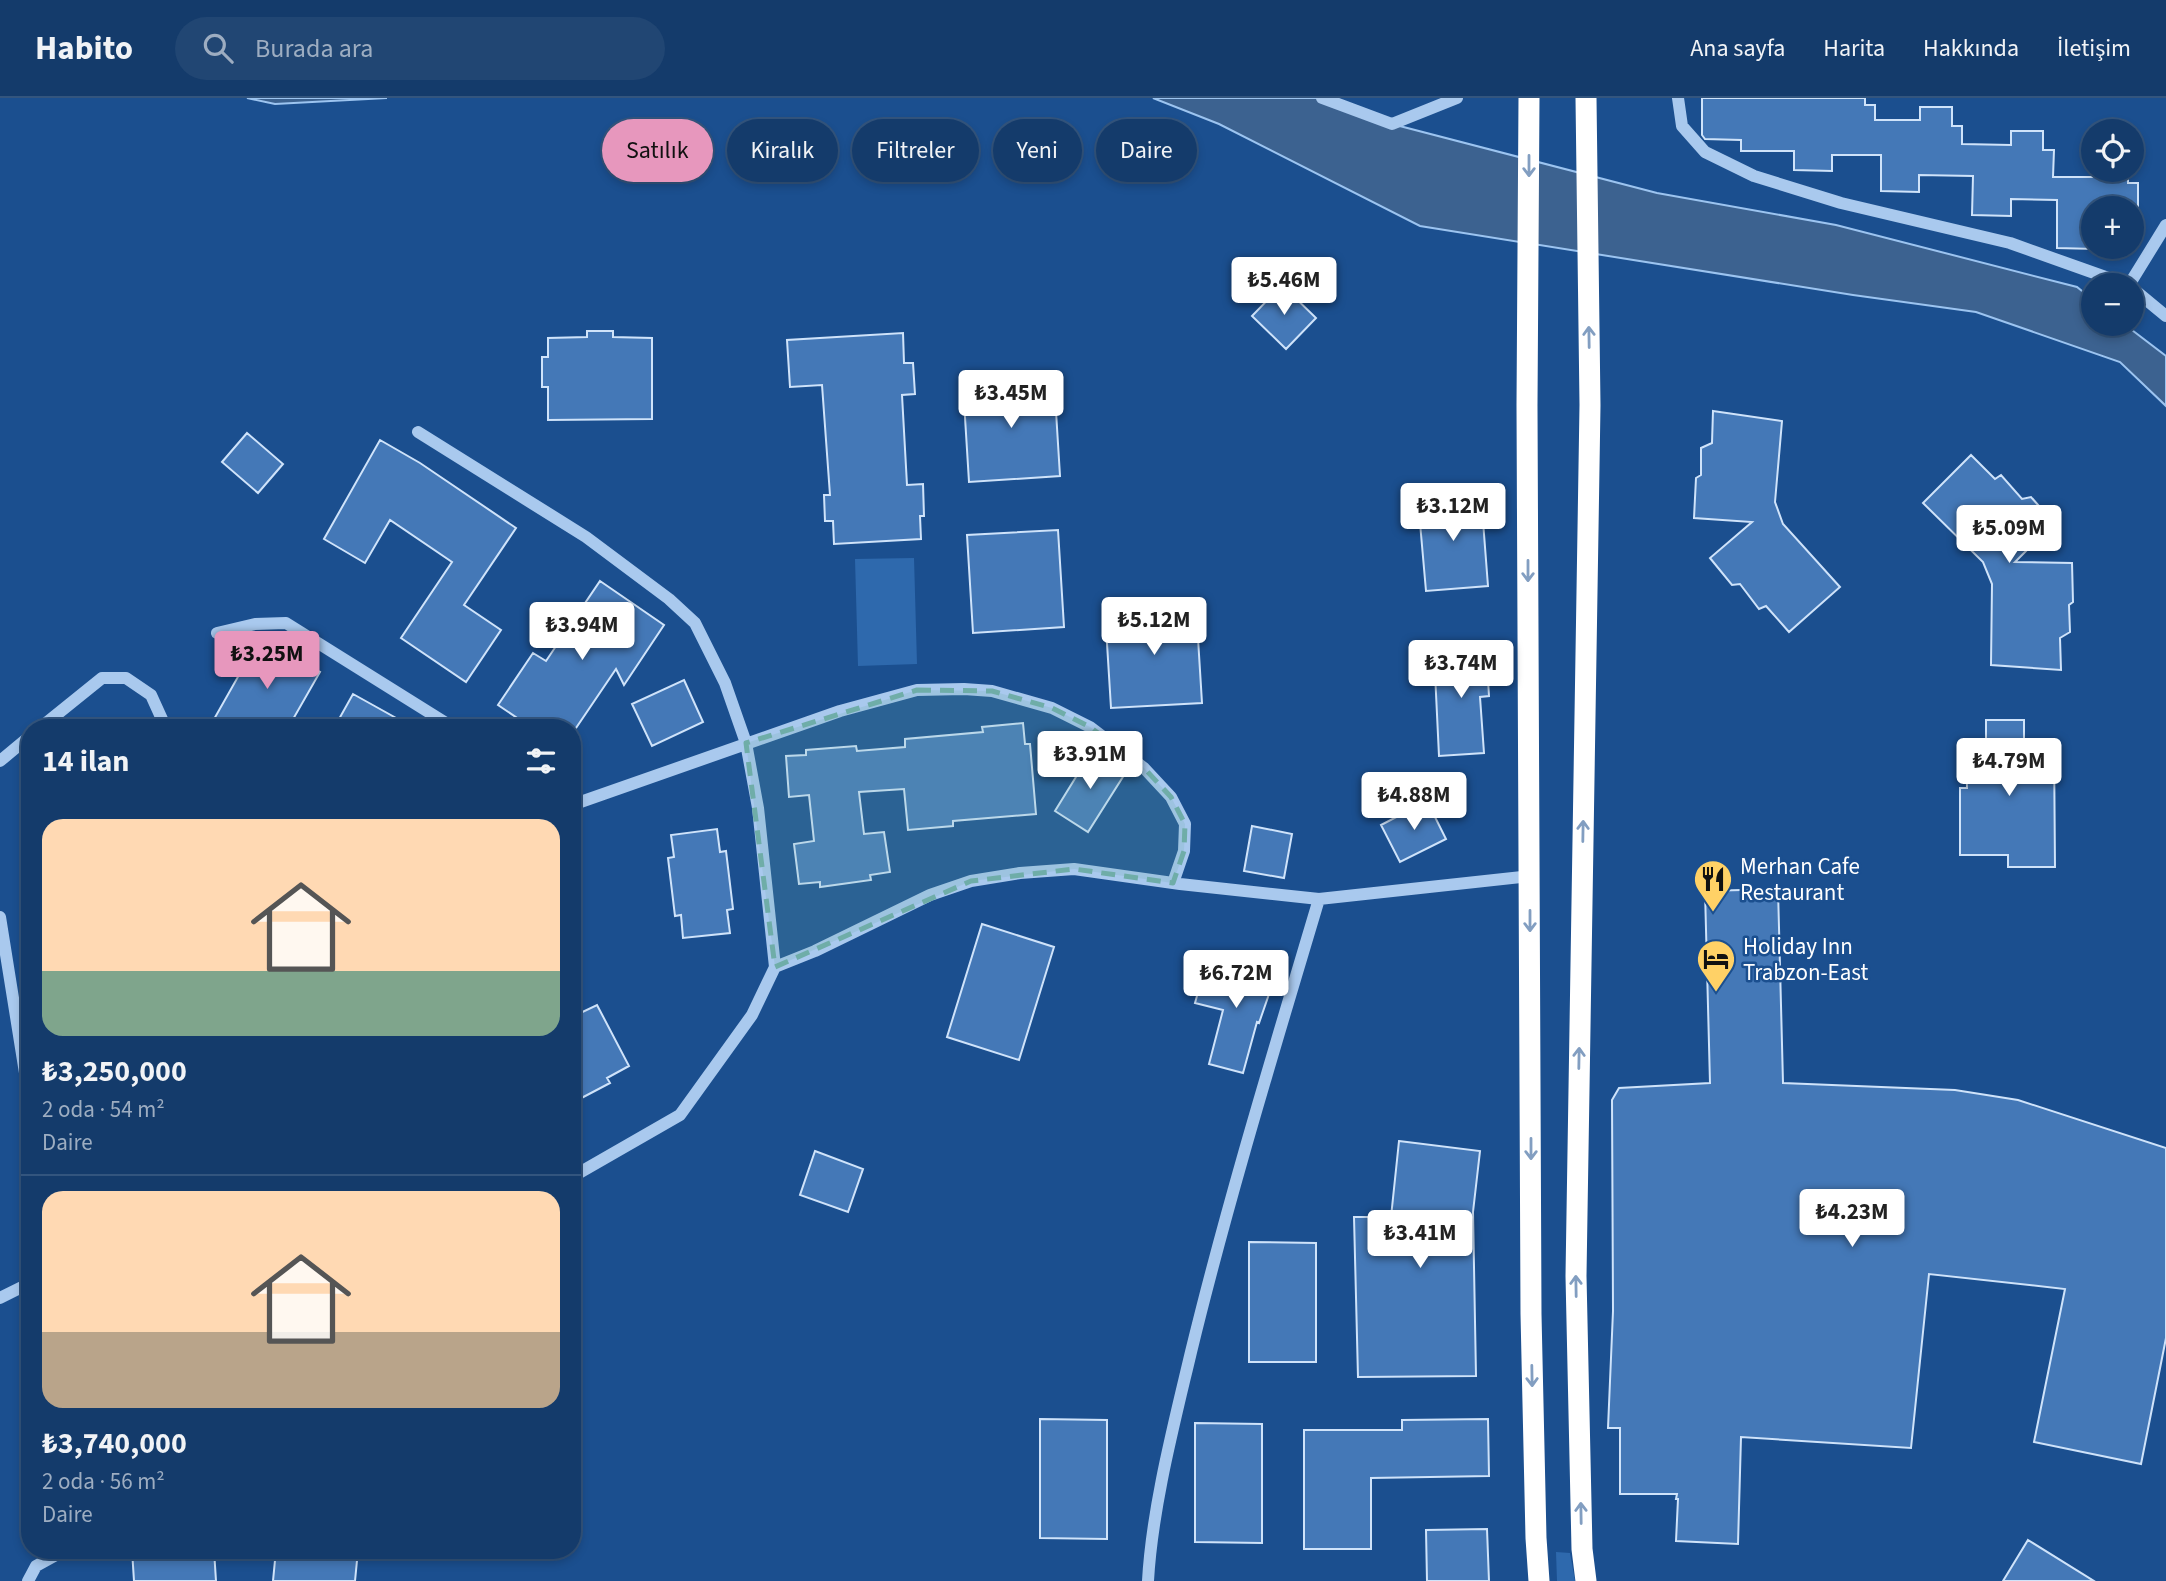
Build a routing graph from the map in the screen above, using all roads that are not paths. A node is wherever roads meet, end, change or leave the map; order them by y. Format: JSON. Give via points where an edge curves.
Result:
{"nodes":[{"id":1,"x":1322,"y":98,"type":"edge"},
{"id":2,"x":1457,"y":98,"type":"edge"},
{"id":3,"x":1586,"y":98,"type":"edge"},
{"id":4,"x":1678,"y":98,"type":"edge"},
{"id":5,"x":1527,"y":104,"type":"edge"},
{"id":6,"x":2166,"y":226,"type":"edge"},
{"id":7,"x":2093,"y":273,"type":"edge"},
{"id":8,"x":2137,"y":273,"type":"edge"},
{"id":9,"x":2144,"y":298,"type":"edge"},
{"id":10,"x":2166,"y":316,"type":"edge"},
{"id":11,"x":418,"y":432,"type":"dead end"},
{"id":12,"x":217,"y":633,"type":"dead end"},
{"id":13,"x":51,"y":719,"type":"edge"},
{"id":14,"x":162,"y":719,"type":"edge"},
{"id":15,"x":440,"y":719,"type":"edge"},
{"id":16,"x":746,"y":743,"type":"junction"},
{"id":17,"x":21,"y":744,"type":"edge"},
{"id":18,"x":0,"y":761,"type":"edge"},
{"id":19,"x":581,"y":802,"type":"edge"},
{"id":20,"x":1530,"y":876,"type":"junction"},
{"id":21,"x":1173,"y":883,"type":"junction"},
{"id":22,"x":1318,"y":899,"type":"junction"},
{"id":23,"x":0,"y":917,"type":"edge"},
{"id":24,"x":775,"y":967,"type":"junction"},
{"id":25,"x":21,"y":1048,"type":"edge"},
{"id":26,"x":581,"y":1172,"type":"edge"},
{"id":27,"x":21,"y":1288,"type":"edge"},
{"id":28,"x":0,"y":1298,"type":"edge"},
{"id":29,"x":49,"y":1559,"type":"edge"},
{"id":30,"x":28,"y":1581,"type":"edge"},
{"id":31,"x":1148,"y":1581,"type":"edge"},
{"id":32,"x":1539,"y":1581,"type":"edge"},
{"id":33,"x":1586,"y":1581,"type":"edge"}],
"edges":[{"from":1,"to":2,"type":"street","via":[[1391,124]]},
{"from":33,"to":3,"type":"highway","one_way":true,"via":[[1581,1549],[1576,1276],[1590,405]]},
{"from":4,"to":7,"type":"street","via":[[1682,126],[1705,152],[1754,176],[1841,203],[2010,243]]},
{"from":5,"to":20,"type":"highway","one_way":true},
{"from":6,"to":8,"type":"street"},
{"from":9,"to":10,"type":"street"},
{"from":11,"to":16,"type":"street","via":[[586,537],[669,598],[695,623],[725,683]]},
{"from":12,"to":15,"type":"street","via":[[286,623]]},
{"from":13,"to":14,"type":"street","via":[[103,678],[126,678],[152,695]]},
{"from":16,"to":19,"type":"street"},
{"from":16,"to":21,"type":"street","via":[[917,690],[992,691],[1052,708],[1090,727],[1144,768],[1171,797],[1185,824],[1184,850]]},
{"from":16,"to":24,"type":"street","via":[[758,808]]},
{"from":17,"to":18,"type":"street"},
{"from":20,"to":22,"type":"street"},
{"from":20,"to":32,"type":"highway","one_way":true,"via":[[1531,1314]]},
{"from":21,"to":22,"type":"street"},
{"from":21,"to":24,"type":"street","via":[[1074,869],[971,881],[930,895]]},
{"from":22,"to":31,"type":"street","via":[[1217,1245],[1179,1405],[1150,1549]]},
{"from":23,"to":25,"type":"street"},
{"from":24,"to":26,"type":"street","via":[[752,1015],[680,1115]]},
{"from":27,"to":28,"type":"street"},
{"from":29,"to":30,"type":"street","via":[[36,1566]]}]}
